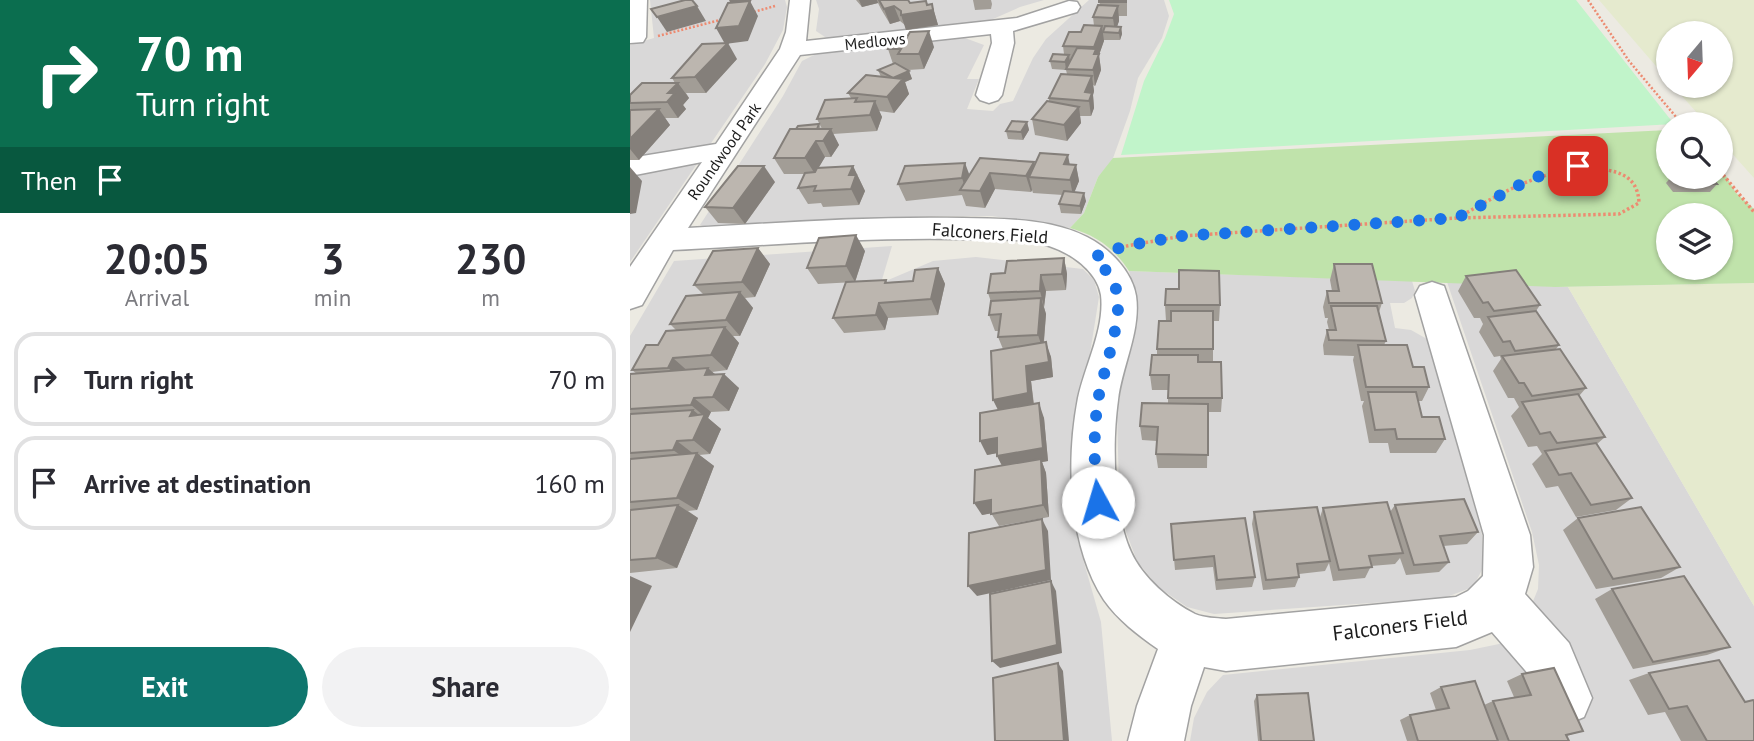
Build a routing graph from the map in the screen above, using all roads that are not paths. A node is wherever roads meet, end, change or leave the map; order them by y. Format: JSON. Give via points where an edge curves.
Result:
{"nodes":[{"id":1,"x":637,"y":0,"type":"edge"},
{"id":2,"x":793,"y":2,"type":"edge"},
{"id":3,"x":1069,"y":7,"type":"dead end"},
{"id":4,"x":1001,"y":27,"type":"junction"},
{"id":5,"x":642,"y":38,"type":"road end"},
{"id":6,"x":792,"y":49,"type":"junction"},
{"id":7,"x":989,"y":95,"type":"dead end"},
{"id":8,"x":723,"y":151,"type":"junction"},
{"id":9,"x":630,"y":167,"type":"edge"},
{"id":10,"x":663,"y":240,"type":"junction"},
{"id":11,"x":1432,"y":295,"type":"dead end"},
{"id":12,"x":630,"y":296,"type":"edge"},
{"id":13,"x":1497,"y":602,"type":"junction"},
{"id":14,"x":1188,"y":639,"type":"junction"},
{"id":15,"x":1565,"y":698,"type":"edge"},
{"id":16,"x":1156,"y":741,"type":"edge"}],
"edges":[{"from":1,"to":5,"type":"street"},
{"from":2,"to":6,"type":"street","name":"Roundwood Park","via":[[797,33]]},
{"from":3,"to":4,"type":"street","name":"Medlows"},
{"from":4,"to":6,"type":"street","name":"Medlows"},
{"from":4,"to":7,"type":"street","via":[[1003,43]]},
{"from":6,"to":8,"type":"street","name":"Roundwood Park"},
{"from":8,"to":9,"type":"street"},
{"from":8,"to":10,"type":"street","name":"Roundwood Park"},
{"from":10,"to":12,"type":"street","name":"Roundwood Park"},
{"from":10,"to":14,"type":"street","name":"Falconers Field","via":[[999,229],[1056,237],[1094,257],[1110,276],[1118,296],[1098,400],[1093,461],[1107,549],[1118,578],[1137,601]]},
{"from":11,"to":13,"type":"street","via":[[1507,535],[1511,558]]},
{"from":13,"to":14,"type":"street","name":"Falconers Field","via":[[1480,615],[1456,622],[1226,645]]},
{"from":13,"to":15,"type":"street","via":[[1551,661]]},
{"from":14,"to":16,"type":"street"}]}
